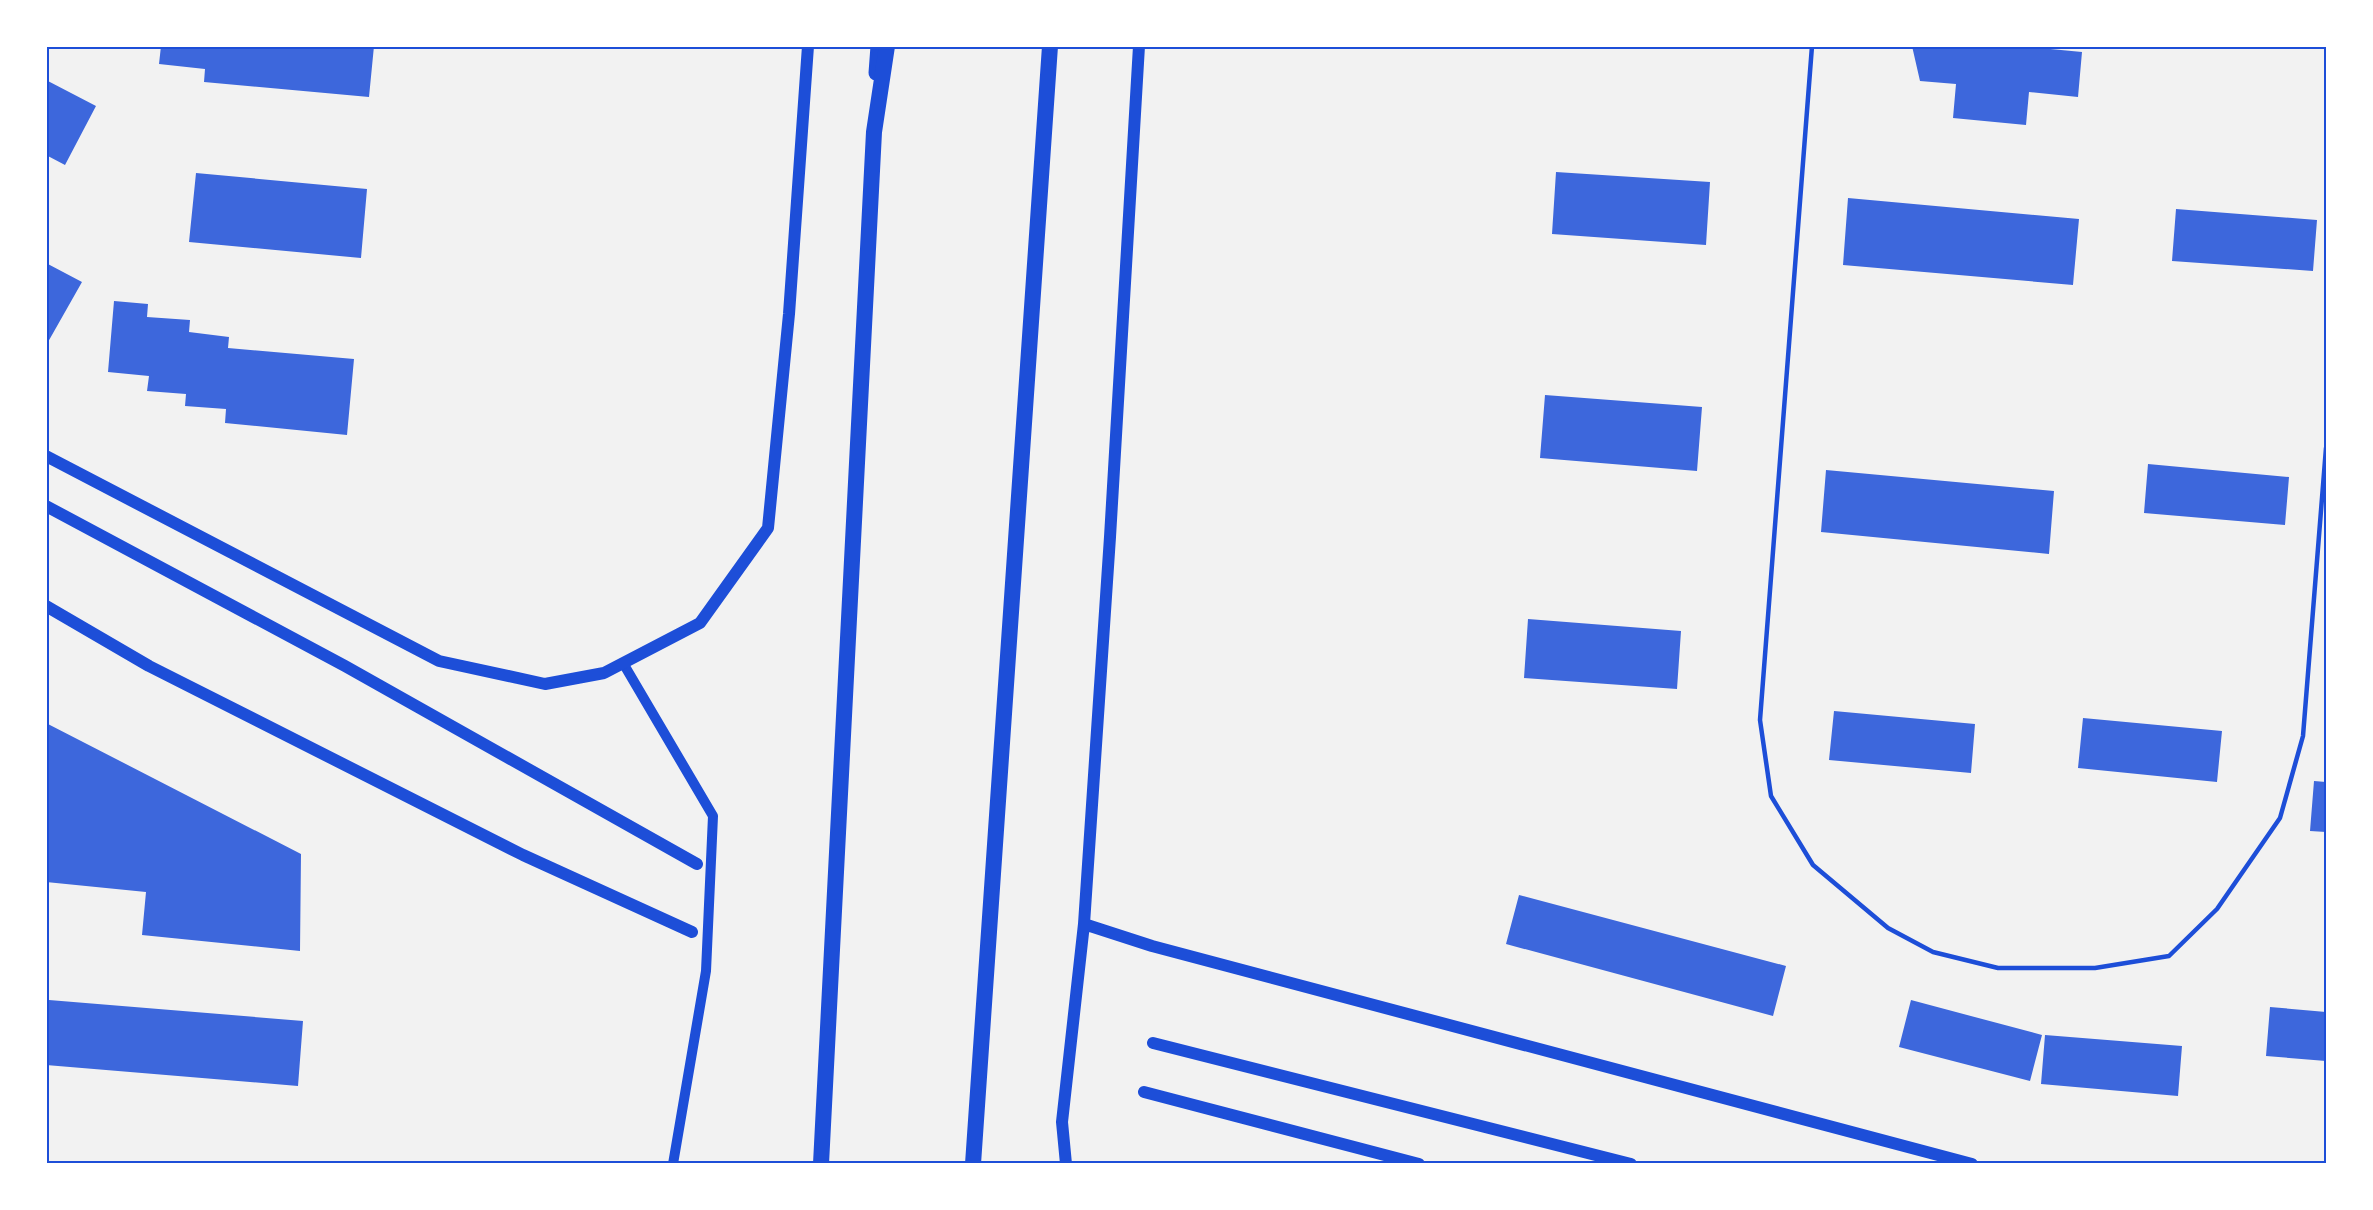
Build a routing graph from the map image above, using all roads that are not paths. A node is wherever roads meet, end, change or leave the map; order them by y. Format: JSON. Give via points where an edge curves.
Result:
{"nodes":[{"id":1,"x":808,"y":46,"type":"edge"},
{"id":2,"x":878,"y":46,"type":"edge"},
{"id":3,"x":887,"y":46,"type":"edge"},
{"id":4,"x":1050,"y":46,"type":"edge"},
{"id":5,"x":1139,"y":46,"type":"edge"},
{"id":6,"x":1812,"y":46,"type":"edge"},
{"id":7,"x":874,"y":132,"type":"junction"},
{"id":8,"x":2326,"y":448,"type":"edge"},
{"id":9,"x":46,"y":456,"type":"edge"},
{"id":10,"x":46,"y":506,"type":"edge"},
{"id":11,"x":46,"y":606,"type":"edge"},
{"id":12,"x":623,"y":663,"type":"junction"},
{"id":13,"x":698,"y":864,"type":"dead end"},
{"id":14,"x":1084,"y":924,"type":"junction"},
{"id":15,"x":692,"y":932,"type":"dead end"},
{"id":16,"x":1153,"y":1043,"type":"dead end"},
{"id":17,"x":1144,"y":1092,"type":"dead end"},
{"id":18,"x":820,"y":1158,"type":"edge"},
{"id":19,"x":673,"y":1164,"type":"edge"},
{"id":20,"x":973,"y":1164,"type":"edge"},
{"id":21,"x":1066,"y":1164,"type":"edge"},
{"id":22,"x":1419,"y":1164,"type":"edge"},
{"id":23,"x":1631,"y":1164,"type":"edge"},
{"id":24,"x":1972,"y":1164,"type":"edge"}],
"edges":[{"from":1,"to":12,"type":"main road","via":[[789,314],[768,528],[700,623]]},
{"from":2,"to":7,"type":"main road"},
{"from":3,"to":7,"type":"highway"},
{"from":4,"to":20,"type":"highway"},
{"from":5,"to":14,"type":"main road"},
{"from":6,"to":8,"type":"lane","via":[[1760,720],[1771,796],[1813,865],[1888,928],[1933,952],[1998,968],[2095,969],[2169,956],[2217,909],[2280,818],[2303,736]]},
{"from":7,"to":18,"type":"highway"},
{"from":9,"to":12,"type":"main road","via":[[439,661],[545,684],[604,673]]},
{"from":10,"to":13,"type":"main road","via":[[345,666]]},
{"from":11,"to":15,"type":"main road","via":[[159,672],[523,855]]},
{"from":12,"to":19,"type":"street","via":[[713,816],[706,971]]},
{"from":14,"to":21,"type":"main road","via":[[1062,1122]]},
{"from":14,"to":24,"type":"main road","via":[[1164,949]]},
{"from":16,"to":23,"type":"main road"},
{"from":17,"to":22,"type":"main road"}]}
